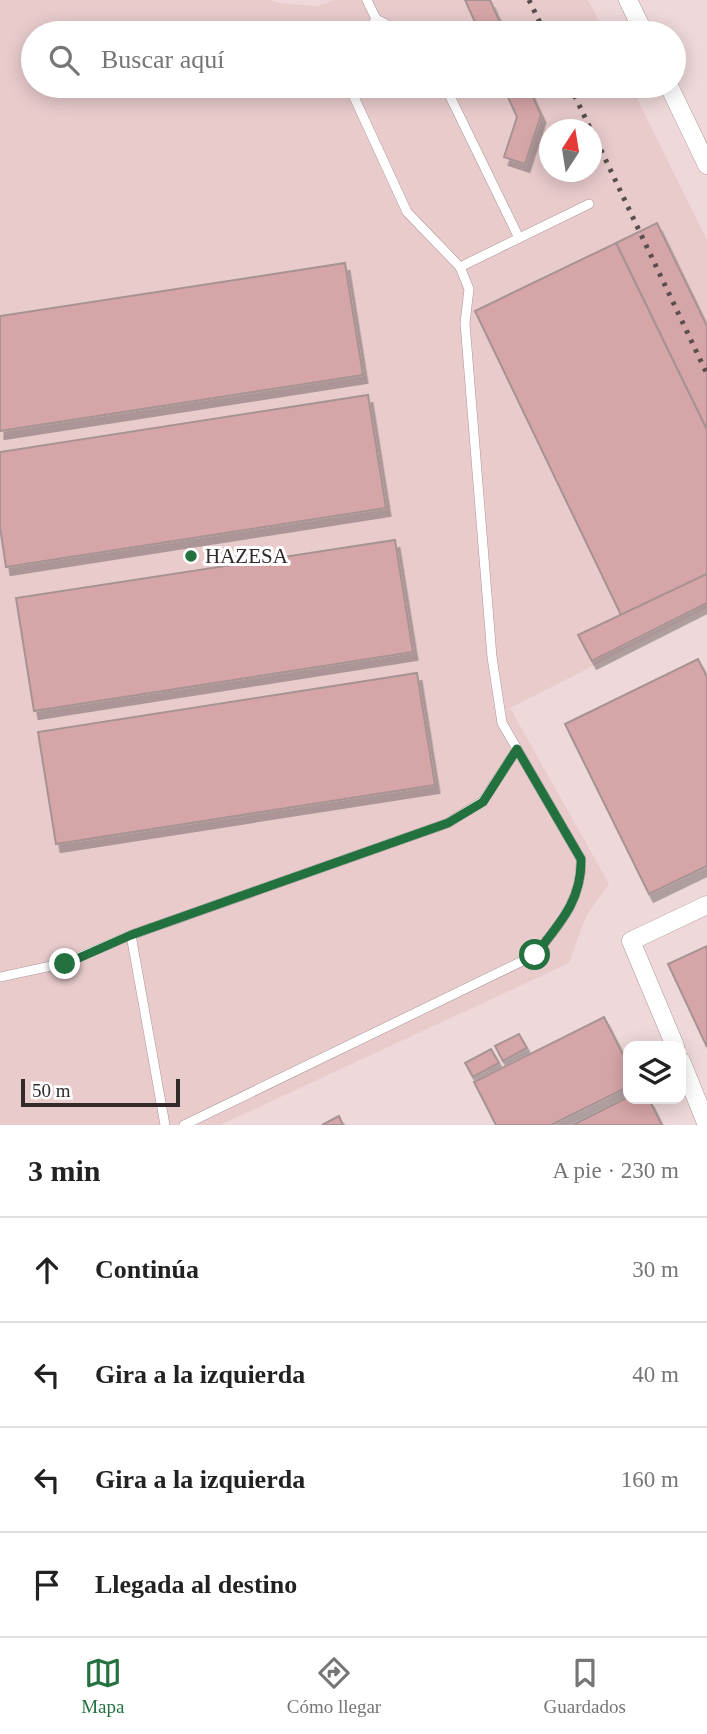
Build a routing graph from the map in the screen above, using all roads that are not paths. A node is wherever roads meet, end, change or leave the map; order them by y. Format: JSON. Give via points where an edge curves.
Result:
{"nodes":[{"id":1,"x":367,"y":0,"type":"edge"},
{"id":2,"x":628,"y":0,"type":"edge"},
{"id":3,"x":376,"y":19,"type":"joint"},
{"id":4,"x":380,"y":21,"type":"edge"},
{"id":5,"x":638,"y":21,"type":"edge"},
{"id":6,"x":355,"y":98,"type":"edge"},
{"id":7,"x":451,"y":98,"type":"edge"},
{"id":8,"x":675,"y":98,"type":"edge"},
{"id":9,"x":707,"y":165,"type":"edge"},
{"id":10,"x":589,"y":204,"type":"dead end"},
{"id":11,"x":519,"y":238,"type":"junction"},
{"id":12,"x":460,"y":267,"type":"junction"},
{"id":13,"x":517,"y":749,"type":"junction"},
{"id":14,"x":707,"y":905,"type":"edge"},
{"id":15,"x":131,"y":935,"type":"junction"},
{"id":16,"x":0,"y":977,"type":"edge"},
{"id":17,"x":672,"y":1041,"type":"edge"},
{"id":18,"x":686,"y":1073,"type":"edge"},
{"id":19,"x":165,"y":1125,"type":"edge"},
{"id":20,"x":184,"y":1125,"type":"edge"},
{"id":21,"x":707,"y":1125,"type":"edge"}],
"edges":[{"from":1,"to":3,"type":"lane"},
{"from":2,"to":5,"type":"street"},
{"from":3,"to":4,"type":"lane"},
{"from":6,"to":12,"type":"lane","via":[[407,212]]},
{"from":7,"to":11,"type":"lane"},
{"from":8,"to":9,"type":"street"},
{"from":10,"to":11,"type":"lane"},
{"from":11,"to":12,"type":"lane"},
{"from":12,"to":13,"type":"lane","via":[[469,289],[465,323],[492,657],[502,723]]},
{"from":13,"to":15,"type":"lane","via":[[483,802],[448,823]]},
{"from":13,"to":20,"type":"lane","via":[[581,859],[582,876],[570,909],[535,955]]},
{"from":14,"to":17,"type":"street","via":[[631,941]]},
{"from":15,"to":16,"type":"lane","via":[[65,964]]},
{"from":15,"to":19,"type":"lane"},
{"from":18,"to":21,"type":"street"}]}
